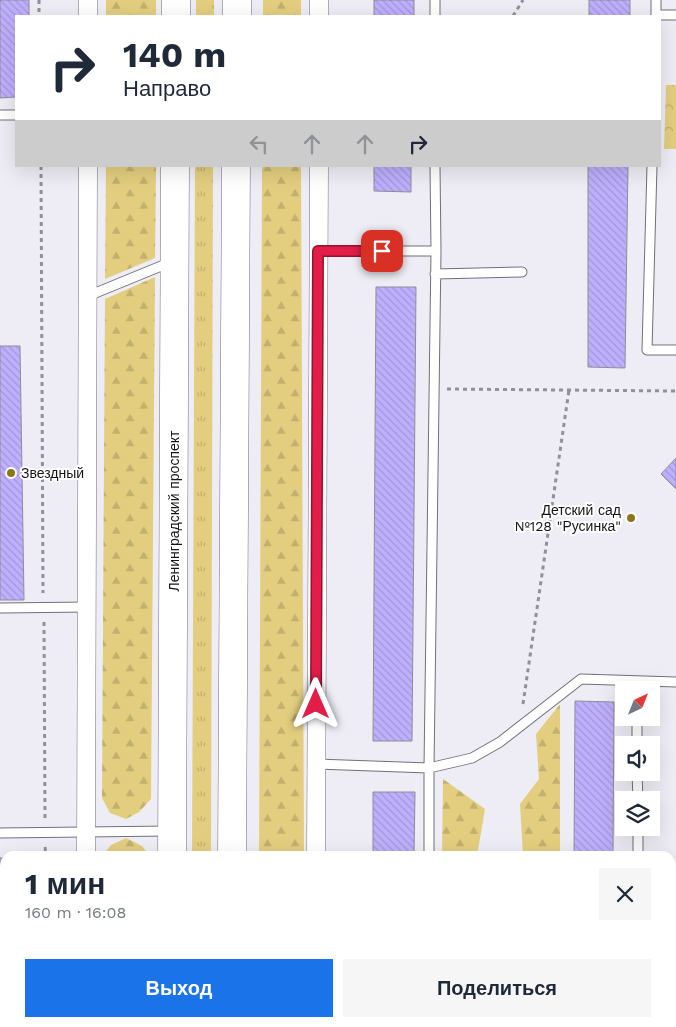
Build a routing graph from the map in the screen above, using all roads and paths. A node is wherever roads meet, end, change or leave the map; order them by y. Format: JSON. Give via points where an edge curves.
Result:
{"nodes":[{"id":1,"x":39,"y":0,"type":"edge"},
{"id":2,"x":88,"y":0,"type":"edge"},
{"id":3,"x":176,"y":0,"type":"edge"},
{"id":4,"x":237,"y":0,"type":"edge"},
{"id":5,"x":319,"y":0,"type":"edge"},
{"id":6,"x":435,"y":0,"type":"edge"},
{"id":7,"x":523,"y":0,"type":"edge"},
{"id":8,"x":656,"y":0,"type":"edge"},
{"id":9,"x":39,"y":15,"type":"edge"},
{"id":10,"x":88,"y":15,"type":"edge"},
{"id":11,"x":176,"y":15,"type":"edge"},
{"id":12,"x":237,"y":15,"type":"edge"},
{"id":13,"x":319,"y":15,"type":"edge"},
{"id":14,"x":435,"y":15,"type":"edge"},
{"id":15,"x":514,"y":15,"type":"edge"},
{"id":16,"x":656,"y":15,"type":"edge"},
{"id":17,"x":676,"y":15,"type":"edge"},
{"id":18,"x":661,"y":16,"type":"edge"},
{"id":19,"x":0,"y":115,"type":"edge"},
{"id":20,"x":15,"y":115,"type":"edge"},
{"id":21,"x":40,"y":167,"type":"edge"},
{"id":22,"x":88,"y":167,"type":"edge"},
{"id":23,"x":175,"y":167,"type":"edge"},
{"id":24,"x":236,"y":167,"type":"edge"},
{"id":25,"x":318,"y":167,"type":"edge"},
{"id":26,"x":435,"y":167,"type":"edge"},
{"id":27,"x":652,"y":167,"type":"edge"},
{"id":28,"x":318,"y":251,"type":"junction"},
{"id":29,"x":436,"y":251,"type":"junction"},
{"id":30,"x":175,"y":260,"type":"junction"},
{"id":31,"x":522,"y":272,"type":"dead end"},
{"id":32,"x":435,"y":274,"type":"junction"},
{"id":33,"x":88,"y":296,"type":"junction"},
{"id":34,"x":676,"y":350,"type":"edge"},
{"id":35,"x":434,"y":389,"type":"junction"},
{"id":36,"x":569,"y":390,"type":"junction"},
{"id":37,"x":676,"y":391,"type":"edge"},
{"id":38,"x":88,"y":607,"type":"junction"},
{"id":39,"x":0,"y":608,"type":"edge"},
{"id":40,"x":43,"y":608,"type":"junction"},
{"id":41,"x":676,"y":682,"type":"edge"},
{"id":42,"x":615,"y":683,"type":"edge"},
{"id":43,"x":660,"y":684,"type":"edge"},
{"id":44,"x":520,"y":727,"type":"junction"},
{"id":45,"x":316,"y":764,"type":"junction"},
{"id":46,"x":429,"y":768,"type":"junction"},
{"id":47,"x":0,"y":832,"type":"edge"},
{"id":48,"x":45,"y":834,"type":"junction"},
{"id":49,"x":86,"y":834,"type":"junction"},
{"id":50,"x":638,"y":836,"type":"edge"},
{"id":51,"x":172,"y":844,"type":"edge"},
{"id":52,"x":46,"y":851,"type":"edge"},
{"id":53,"x":86,"y":851,"type":"edge"},
{"id":54,"x":232,"y":851,"type":"edge"},
{"id":55,"x":316,"y":851,"type":"edge"},
{"id":56,"x":429,"y":851,"type":"edge"},
{"id":57,"x":638,"y":851,"type":"edge"}],
"edges":[{"from":1,"to":9,"type":"path"},
{"from":2,"to":10,"type":"street"},
{"from":3,"to":11,"type":"main road"},
{"from":4,"to":12,"type":"main road"},
{"from":5,"to":13,"type":"street"},
{"from":6,"to":14,"type":"lane"},
{"from":7,"to":15,"type":"path"},
{"from":8,"to":16,"type":"lane"},
{"from":17,"to":18,"type":"lane"},
{"from":19,"to":20,"type":"lane"},
{"from":21,"to":40,"type":"path"},
{"from":22,"to":33,"type":"street"},
{"from":23,"to":30,"type":"main road","name":"Ленинградский проспект"},
{"from":24,"to":54,"type":"main road"},
{"from":25,"to":28,"type":"street"},
{"from":26,"to":29,"type":"lane"},
{"from":27,"to":34,"type":"lane","via":[[647,350]]},
{"from":28,"to":29,"type":"lane"},
{"from":28,"to":45,"type":"street"},
{"from":29,"to":32,"type":"lane"},
{"from":30,"to":33,"type":"lane"},
{"from":30,"to":51,"type":"main road","name":"Ленинградский проспект"},
{"from":31,"to":32,"type":"lane"},
{"from":32,"to":35,"type":"lane"},
{"from":33,"to":38,"type":"street"},
{"from":35,"to":36,"type":"path"},
{"from":35,"to":46,"type":"lane"},
{"from":36,"to":37,"type":"path"},
{"from":36,"to":44,"type":"path"},
{"from":38,"to":40,"type":"lane"},
{"from":38,"to":49,"type":"street"},
{"from":39,"to":40,"type":"lane"},
{"from":40,"to":48,"type":"path"},
{"from":41,"to":43,"type":"lane"},
{"from":42,"to":44,"type":"lane","via":[[581,679]]},
{"from":44,"to":46,"type":"lane","via":[[472,758]]},
{"from":45,"to":46,"type":"lane"},
{"from":45,"to":55,"type":"street"},
{"from":46,"to":56,"type":"lane"},
{"from":47,"to":48,"type":"lane"},
{"from":48,"to":49,"type":"lane"},
{"from":48,"to":52,"type":"path"},
{"from":49,"to":51,"type":"lane"},
{"from":49,"to":53,"type":"street"},
{"from":50,"to":57,"type":"lane"}]}
